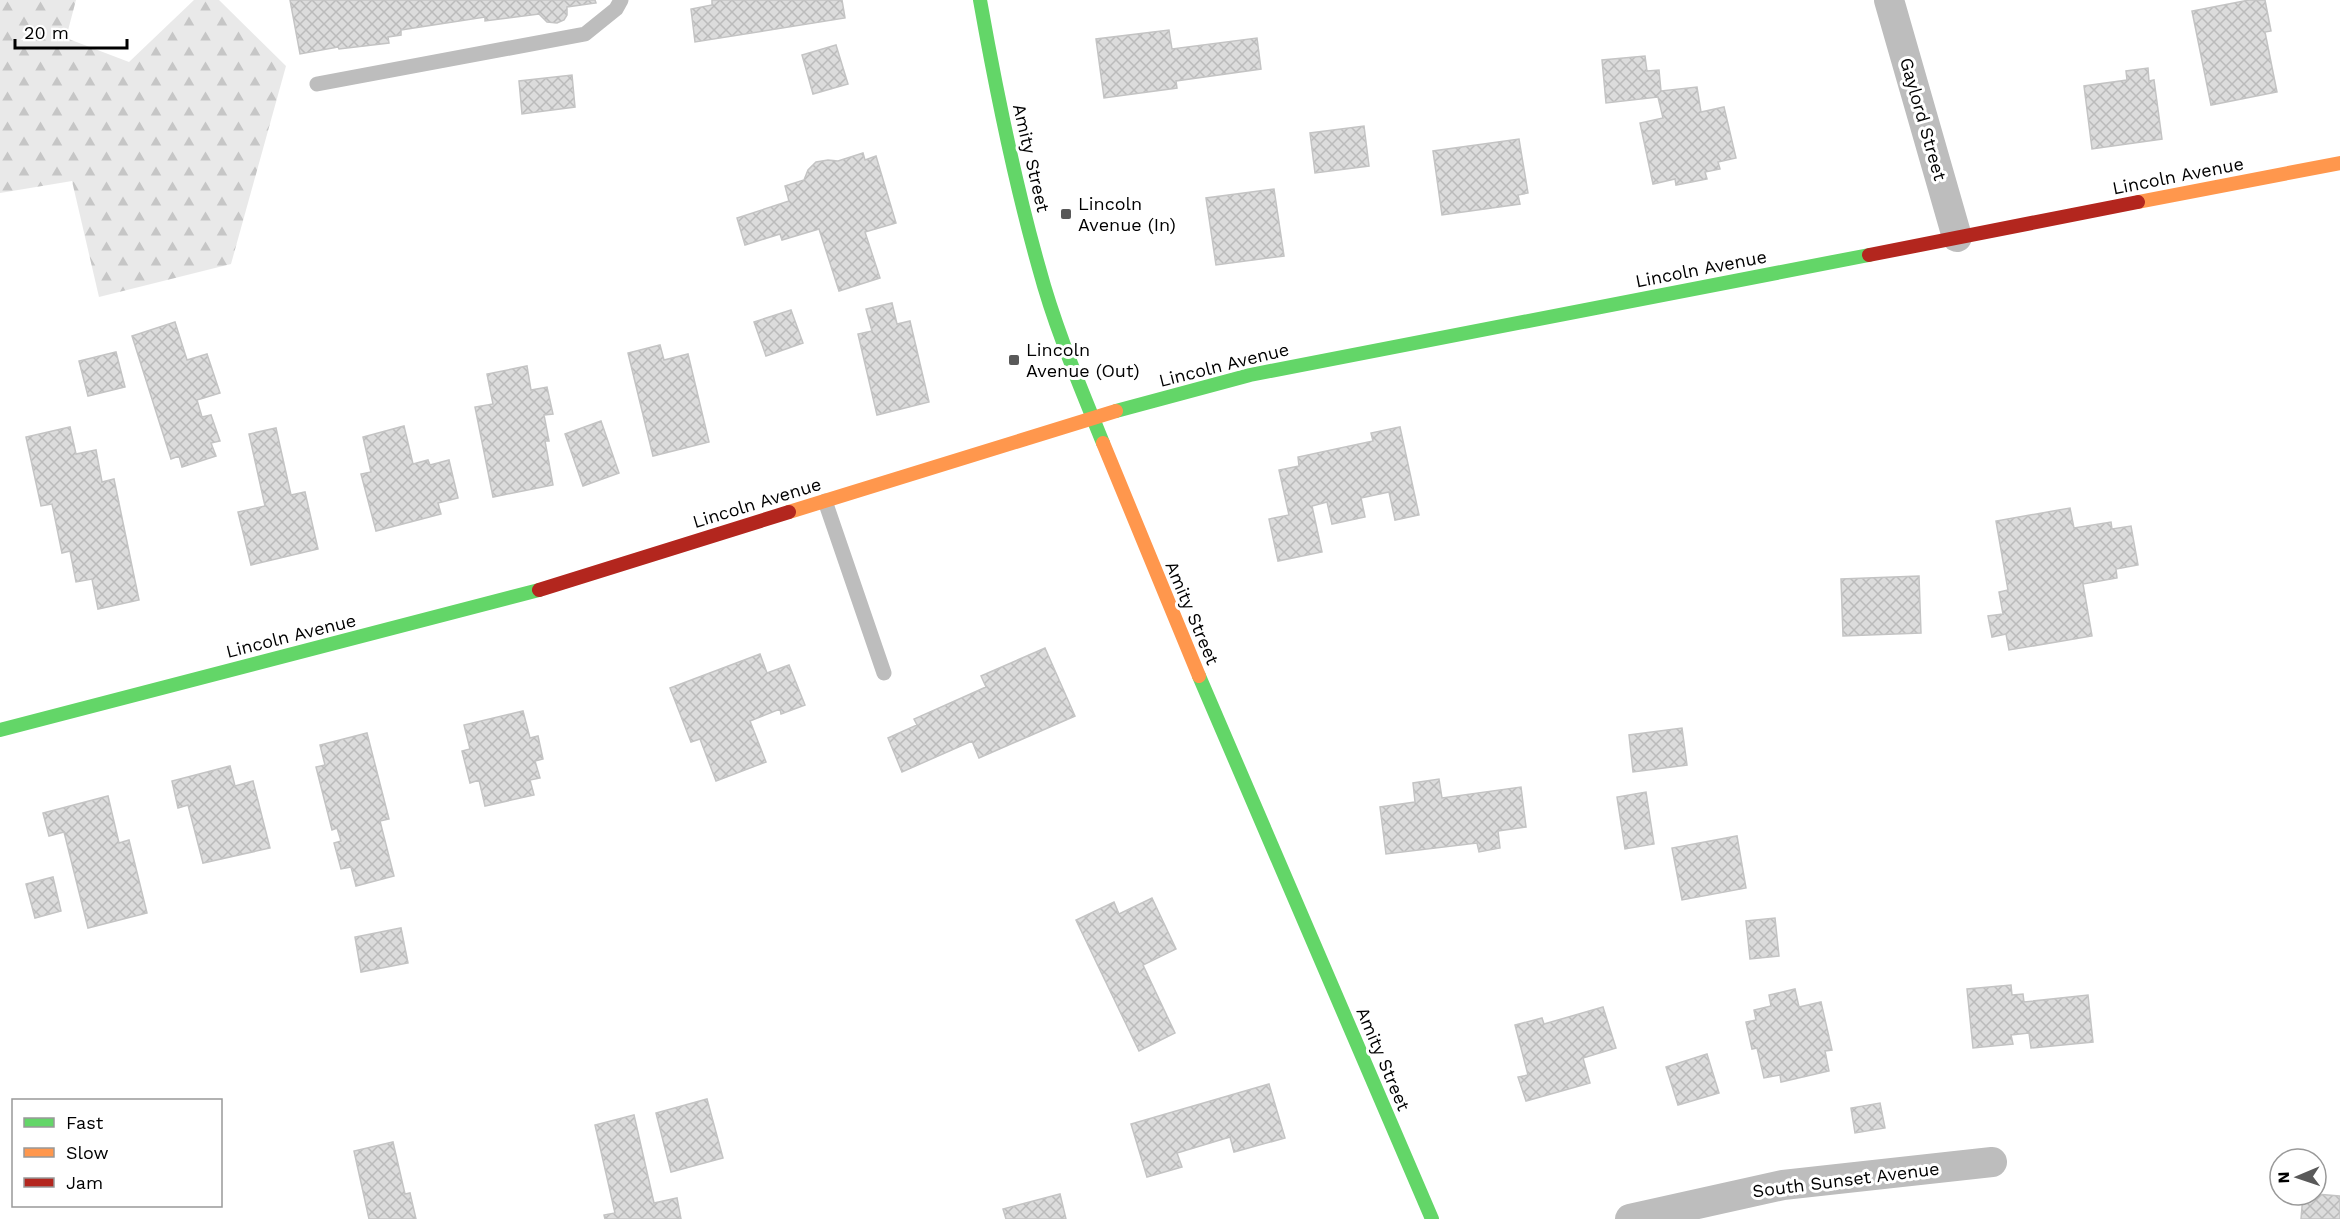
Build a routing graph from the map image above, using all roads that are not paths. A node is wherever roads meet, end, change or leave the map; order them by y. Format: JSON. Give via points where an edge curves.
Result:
{"nodes":[{"id":1,"x":621,"y":0,"type":"edge"},
{"id":2,"x":980,"y":0,"type":"edge"},
{"id":3,"x":1889,"y":0,"type":"edge"},
{"id":4,"x":317,"y":84,"type":"dead end"},
{"id":5,"x":2340,"y":163,"type":"edge"},
{"id":6,"x":1957,"y":237,"type":"junction"},
{"id":7,"x":1094,"y":417,"type":"junction"},
{"id":8,"x":825,"y":501,"type":"junction"},
{"id":9,"x":884,"y":674,"type":"dead end"},
{"id":10,"x":0,"y":730,"type":"edge"},
{"id":11,"x":1992,"y":1162,"type":"dead end"},
{"id":12,"x":1432,"y":1219,"type":"edge"},
{"id":13,"x":1630,"y":1219,"type":"edge"}],
"edges":[{"from":1,"to":4,"type":"lane","via":[[616,9],[585,34]]},
{"from":2,"to":7,"type":"main road","name":"Amity Street","via":[[1000,109],[1039,269]]},
{"from":3,"to":6,"type":"street","name":"Gaylord Street"},
{"from":5,"to":6,"type":"main road","name":"Lincoln Avenue"},
{"from":6,"to":7,"type":"main road","name":"Lincoln Avenue","via":[[1250,375]]},
{"from":7,"to":8,"type":"main road","name":"Lincoln Avenue"},
{"from":7,"to":12,"type":"main road","name":"Amity Street","via":[[1164,595]]},
{"from":8,"to":9,"type":"lane"},
{"from":8,"to":10,"type":"main road","name":"Lincoln Avenue","via":[[513,598]]},
{"from":11,"to":13,"type":"street","name":"South Sunset Avenue","via":[[1783,1185]]}]}
